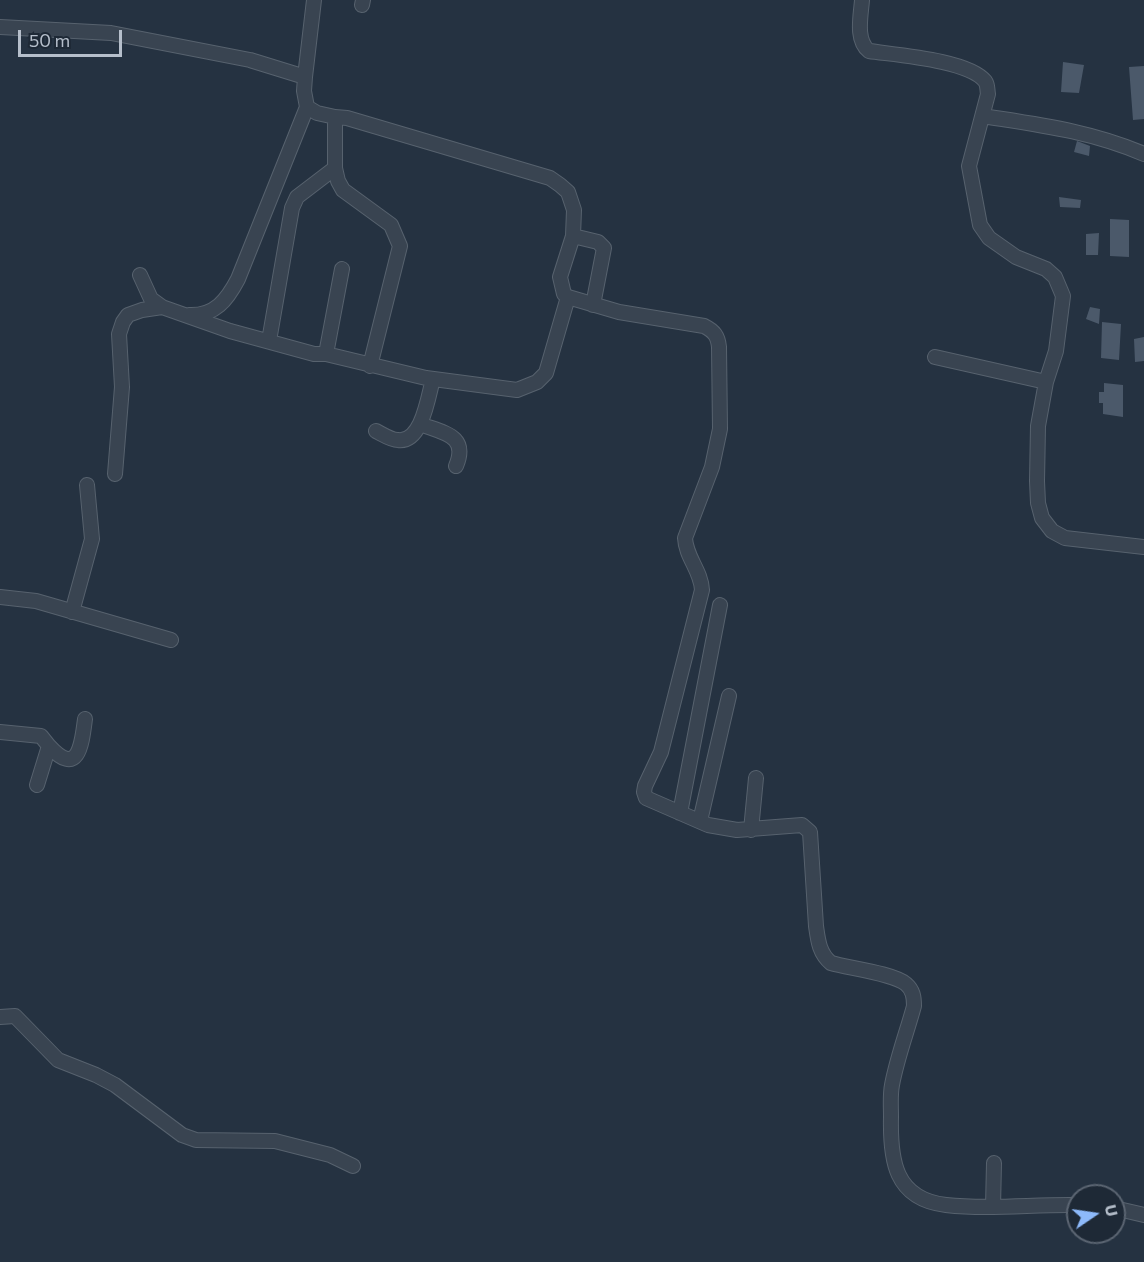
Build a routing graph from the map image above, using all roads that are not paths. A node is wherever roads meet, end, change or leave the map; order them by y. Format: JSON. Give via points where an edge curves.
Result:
{"nodes":[{"id":1,"x":314,"y":0,"type":"edge"},
{"id":2,"x":862,"y":0,"type":"edge"},
{"id":3,"x":0,"y":27,"type":"edge"},
{"id":4,"x":305,"y":77,"type":"junction"},
{"id":5,"x":307,"y":107,"type":"junction"},
{"id":6,"x":983,"y":116,"type":"junction"},
{"id":7,"x":335,"y":117,"type":"junction"},
{"id":8,"x":1144,"y":153,"type":"edge"},
{"id":9,"x":335,"y":168,"type":"junction"},
{"id":10,"x":573,"y":236,"type":"junction"},
{"id":11,"x":342,"y":268,"type":"dead end"},
{"id":12,"x":140,"y":275,"type":"dead end"},
{"id":13,"x":568,"y":297,"type":"junction"},
{"id":14,"x":593,"y":305,"type":"junction"},
{"id":15,"x":162,"y":307,"type":"junction"},
{"id":16,"x":187,"y":315,"type":"junction"},
{"id":17,"x":269,"y":341,"type":"junction"},
{"id":18,"x":326,"y":354,"type":"junction"},
{"id":19,"x":935,"y":357,"type":"dead end"},
{"id":20,"x":370,"y":366,"type":"junction"},
{"id":21,"x":433,"y":379,"type":"junction"},
{"id":22,"x":1046,"y":382,"type":"junction"},
{"id":23,"x":420,"y":424,"type":"junction"},
{"id":24,"x":376,"y":431,"type":"dead end"},
{"id":25,"x":456,"y":466,"type":"dead end"},
{"id":26,"x":115,"y":474,"type":"dead end"},
{"id":27,"x":87,"y":485,"type":"dead end"},
{"id":28,"x":1144,"y":547,"type":"edge"},
{"id":29,"x":0,"y":597,"type":"edge"},
{"id":30,"x":720,"y":605,"type":"dead end"},
{"id":31,"x":72,"y":612,"type":"junction"},
{"id":32,"x":171,"y":640,"type":"dead end"},
{"id":33,"x":729,"y":696,"type":"dead end"},
{"id":34,"x":85,"y":719,"type":"dead end"},
{"id":35,"x":0,"y":732,"type":"edge"},
{"id":36,"x":50,"y":746,"type":"junction"},
{"id":37,"x":756,"y":778,"type":"dead end"},
{"id":38,"x":37,"y":785,"type":"dead end"},
{"id":39,"x":680,"y":813,"type":"junction"},
{"id":40,"x":700,"y":821,"type":"junction"},
{"id":41,"x":751,"y":830,"type":"junction"},
{"id":42,"x":0,"y":1017,"type":"edge"},
{"id":43,"x":994,"y":1163,"type":"dead end"},
{"id":44,"x":353,"y":1166,"type":"dead end"},
{"id":45,"x":1066,"y":1205,"type":"edge"},
{"id":46,"x":993,"y":1207,"type":"junction"},
{"id":47,"x":1126,"y":1211,"type":"edge"},
{"id":48,"x":1144,"y":1215,"type":"edge"}],
"edges":[{"from":1,"to":4,"type":"street"},
{"from":2,"to":6,"type":"street","via":[[860,25],[864,47],[963,66],[978,74],[987,85]]},
{"from":3,"to":4,"type":"street","via":[[111,33],[250,60]]},
{"from":4,"to":5,"type":"street"},
{"from":5,"to":7,"type":"street"},
{"from":5,"to":16,"type":"street","via":[[227,300],[199,315]]},
{"from":6,"to":8,"type":"street","via":[[1084,132]]},
{"from":6,"to":22,"type":"street","via":[[969,166],[980,225],[988,238],[1016,257],[1046,269],[1055,277],[1063,296],[1056,351]]},
{"from":7,"to":9,"type":"street"},
{"from":7,"to":10,"type":"street","via":[[417,137],[550,178],[572,200]]},
{"from":9,"to":17,"type":"street","via":[[297,197],[292,208]]},
{"from":9,"to":20,"type":"street","via":[[343,190],[391,225],[400,246]]},
{"from":10,"to":13,"type":"street","via":[[560,277]]},
{"from":10,"to":14,"type":"street","via":[[598,242],[604,248]]},
{"from":11,"to":18,"type":"street"},
{"from":12,"to":15,"type":"street","via":[[151,299]]},
{"from":13,"to":14,"type":"street"},
{"from":13,"to":21,"type":"street","via":[[546,373],[537,381],[517,390]]},
{"from":14,"to":39,"type":"street","via":[[704,326],[718,338],[720,429],[712,467],[685,538],[685,548],[702,578],[702,590],[661,752],[644,792],[646,798]]},
{"from":15,"to":16,"type":"street"},
{"from":15,"to":26,"type":"street","via":[[128,315],[119,334],[122,387]]},
{"from":16,"to":17,"type":"street"},
{"from":17,"to":18,"type":"street"},
{"from":18,"to":20,"type":"street"},
{"from":19,"to":22,"type":"street"},
{"from":20,"to":21,"type":"street"},
{"from":21,"to":23,"type":"street"},
{"from":22,"to":28,"type":"street","via":[[1038,426],[1037,481],[1042,518],[1052,531],[1065,538]]},
{"from":23,"to":24,"type":"street","via":[[405,440]]},
{"from":23,"to":25,"type":"street","via":[[456,439],[461,455]]},
{"from":27,"to":31,"type":"street","via":[[92,539]]},
{"from":29,"to":31,"type":"street","via":[[36,601]]},
{"from":30,"to":39,"type":"street"},
{"from":31,"to":32,"type":"street"},
{"from":33,"to":40,"type":"street"},
{"from":34,"to":36,"type":"street","via":[[76,756],[64,758]]},
{"from":35,"to":36,"type":"street","via":[[41,736]]},
{"from":36,"to":38,"type":"street"},
{"from":37,"to":41,"type":"street"},
{"from":39,"to":40,"type":"street"},
{"from":40,"to":41,"type":"street"},
{"from":41,"to":46,"type":"street","via":[[794,825],[806,828],[811,837],[818,940],[825,958],[831,963],[898,979],[914,996],[892,1086],[892,1159],[898,1177],[917,1195],[934,1203]]},
{"from":42,"to":44,"type":"street","via":[[15,1016],[58,1060],[114,1085],[182,1135],[196,1140],[275,1141],[330,1155]]},
{"from":43,"to":46,"type":"street"},
{"from":45,"to":46,"type":"street"},
{"from":47,"to":48,"type":"street"}]}
